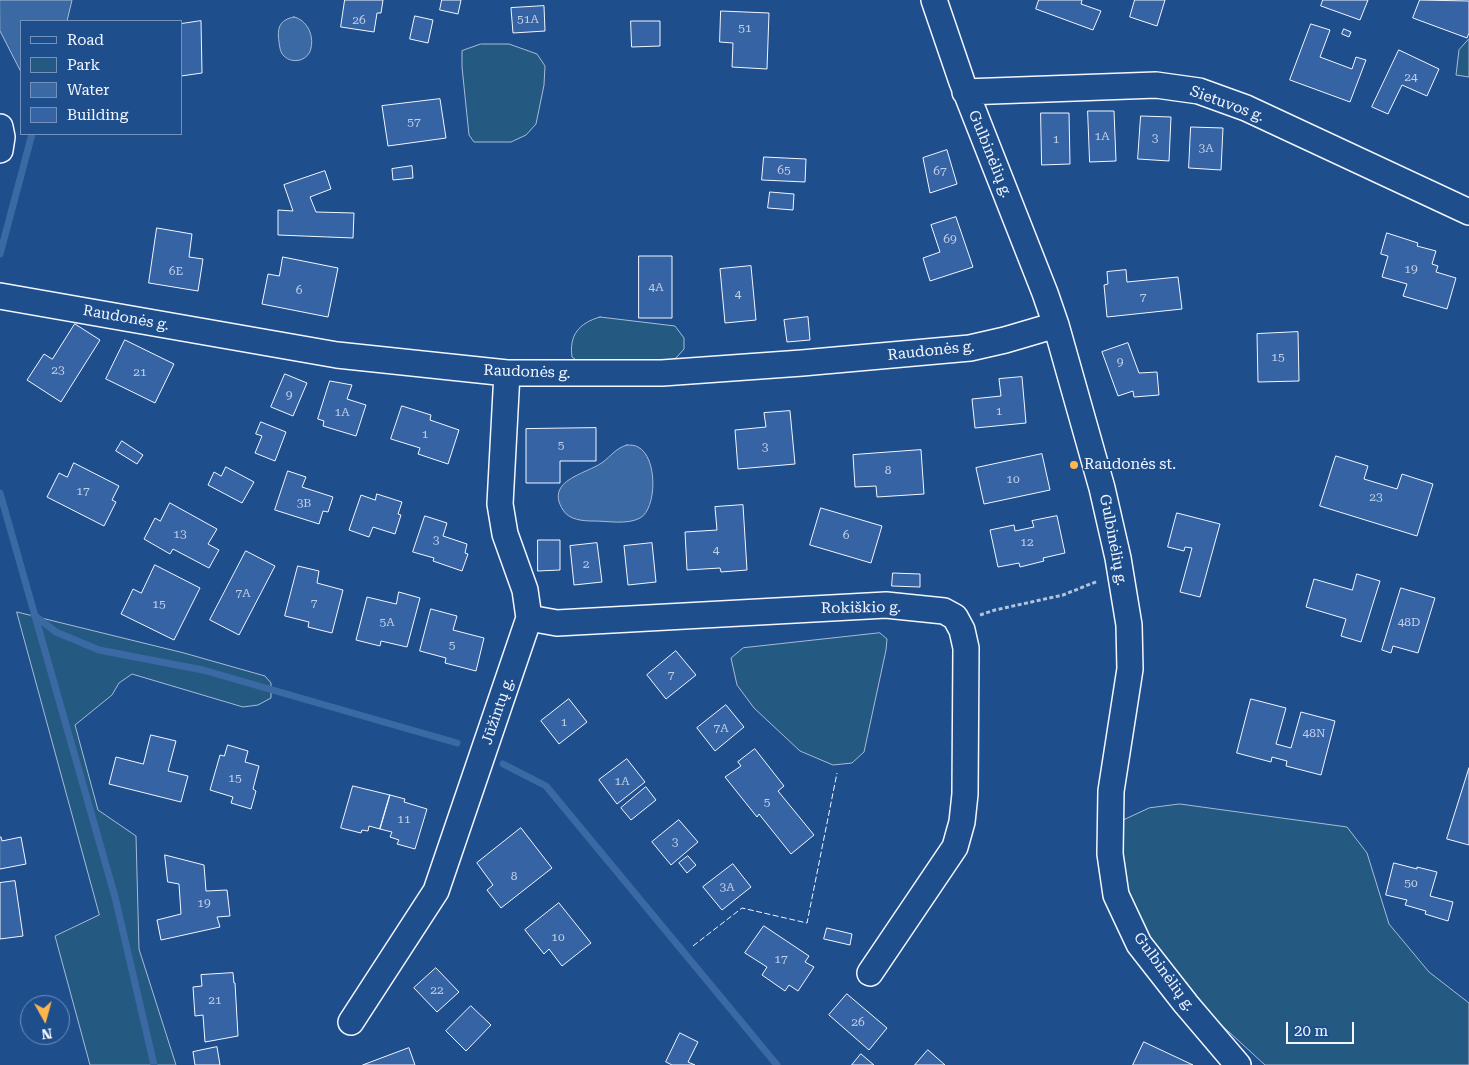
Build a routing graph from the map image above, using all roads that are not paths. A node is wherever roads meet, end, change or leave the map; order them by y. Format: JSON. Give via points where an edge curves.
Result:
{"nodes":[{"id":1,"x":934,"y":0,"type":"edge"},
{"id":2,"x":966,"y":92,"type":"junction"},
{"id":3,"x":0,"y":128,"type":"edge"},
{"id":4,"x":0,"y":150,"type":"edge"},
{"id":5,"x":1469,"y":212,"type":"edge"},
{"id":6,"x":0,"y":296,"type":"edge"},
{"id":7,"x":1056,"y":325,"type":"junction"},
{"id":8,"x":507,"y":373,"type":"junction"},
{"id":9,"x":529,"y":618,"type":"junction"},
{"id":10,"x":870,"y":973,"type":"dead end"},
{"id":11,"x":351,"y":1022,"type":"dead end"},
{"id":12,"x":1238,"y":1065,"type":"edge"}],
"edges":[{"from":1,"to":2,"type":"street","name":"Gulbinėlių g."},
{"from":2,"to":5,"type":"street","name":"Sietuvos g.","via":[[1156,85],[1199,91],[1246,108]]},
{"from":2,"to":7,"type":"street","name":"Gulbinėlių g."},
{"from":3,"to":4,"type":"street"},
{"from":6,"to":8,"type":"street","name":"Raudonės g.","via":[[337,356]]},
{"from":7,"to":8,"type":"street","name":"Raudonės g.","via":[[970,348],[812,363],[662,373]]},
{"from":7,"to":12,"type":"street","name":"Gulbinėlių g.","via":[[1102,488],[1129,625],[1130,669],[1111,791],[1110,854],[1116,895],[1139,944]]},
{"from":8,"to":9,"type":"street","name":"Jūžintų g.","via":[[500,504],[505,534],[525,590]]},
{"from":9,"to":10,"type":"street","name":"Rokiškio g.","via":[[557,623],[886,605],[944,611],[955,617],[966,648],[962,822],[955,847]]},
{"from":9,"to":11,"type":"street","name":"Jūžintų g.","via":[[436,890]]}]}
